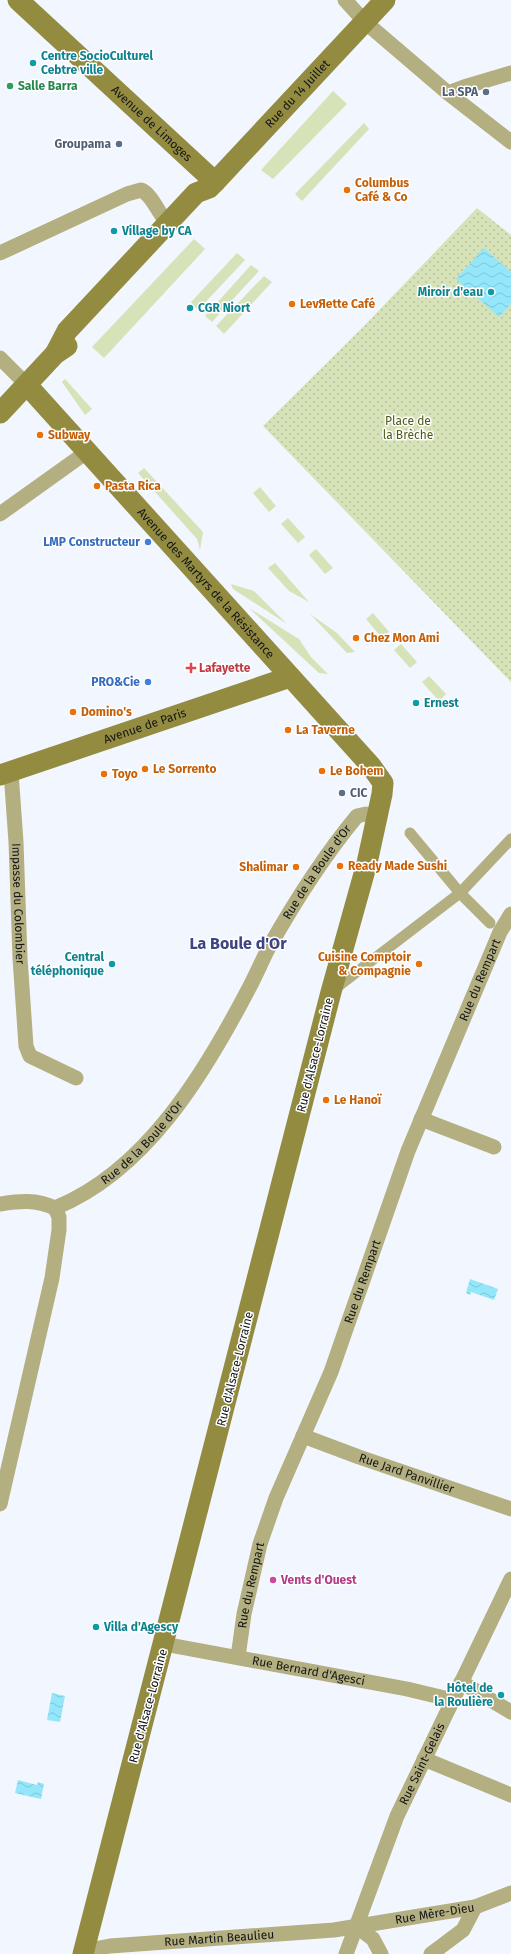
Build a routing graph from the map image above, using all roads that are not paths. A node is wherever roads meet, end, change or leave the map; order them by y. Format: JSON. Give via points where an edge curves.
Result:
{"nodes":[{"id":1,"x":18,"y":0,"type":"edge"},
{"id":2,"x":345,"y":0,"type":"edge"},
{"id":3,"x":385,"y":0,"type":"edge"},
{"id":4,"x":365,"y":22,"type":"junction"},
{"id":5,"x":511,"y":73,"type":"edge"},
{"id":6,"x":448,"y":93,"type":"junction"},
{"id":7,"x":511,"y":142,"type":"edge"},
{"id":8,"x":212,"y":185,"type":"junction"},
{"id":9,"x":168,"y":223,"type":"junction"},
{"id":10,"x":0,"y":253,"type":"edge"},
{"id":11,"x":55,"y":354,"type":"junction"},
{"id":12,"x":0,"y":358,"type":"edge"},
{"id":13,"x":28,"y":385,"type":"junction"},
{"id":14,"x":0,"y":413,"type":"edge"},
{"id":15,"x":88,"y":452,"type":"junction"},
{"id":16,"x":0,"y":514,"type":"edge"},
{"id":17,"x":290,"y":677,"type":"junction"},
{"id":18,"x":5,"y":773,"type":"edge"},
{"id":19,"x":383,"y":783,"type":"joint"},
{"id":20,"x":377,"y":818,"type":"junction"},
{"id":21,"x":410,"y":833,"type":"dead end"},
{"id":22,"x":511,"y":840,"type":"edge"},
{"id":23,"x":460,"y":893,"type":"junction"},
{"id":24,"x":511,"y":914,"type":"edge"},
{"id":25,"x":500,"y":932,"type":"edge"},
{"id":26,"x":331,"y":992,"type":"junction"},
{"id":27,"x":76,"y":1078,"type":"dead end"},
{"id":28,"x":421,"y":1119,"type":"junction"},
{"id":29,"x":494,"y":1147,"type":"dead end"},
{"id":30,"x":0,"y":1204,"type":"edge"},
{"id":31,"x":54,"y":1208,"type":"junction"},
{"id":32,"x":303,"y":1436,"type":"junction"},
{"id":33,"x":0,"y":1504,"type":"edge"},
{"id":34,"x":511,"y":1509,"type":"edge"},
{"id":35,"x":511,"y":1580,"type":"edge"},
{"id":36,"x":164,"y":1644,"type":"junction"},
{"id":37,"x":238,"y":1657,"type":"junction"},
{"id":38,"x":461,"y":1682,"type":"junction"},
{"id":39,"x":453,"y":1700,"type":"junction"},
{"id":40,"x":511,"y":1712,"type":"edge"},
{"id":41,"x":424,"y":1759,"type":"junction"},
{"id":42,"x":511,"y":1795,"type":"edge"},
{"id":43,"x":511,"y":1893,"type":"edge"},
{"id":44,"x":475,"y":1907,"type":"junction"},
{"id":45,"x":356,"y":1926,"type":"junction"},
{"id":46,"x":83,"y":1952,"type":"edge"},
{"id":47,"x":346,"y":1954,"type":"edge"},
{"id":48,"x":381,"y":1954,"type":"edge"},
{"id":49,"x":431,"y":1954,"type":"edge"}],
"edges":[{"from":1,"to":8,"type":"main road","name":"Avenue de Limoges"},
{"from":2,"to":4,"type":"street"},
{"from":3,"to":4,"type":"main road","name":"Rue du 14 Juillet"},
{"from":4,"to":6,"type":"street"},
{"from":4,"to":8,"type":"main road","name":"Rue du 14 Juillet"},
{"from":5,"to":6,"type":"street"},
{"from":6,"to":7,"type":"street"},
{"from":8,"to":9,"type":"main road","name":"Rue du 14 Juillet","via":[[196,193]]},
{"from":8,"to":11,"type":"main road","name":"Rue du 14 Juillet","via":[[205,200],[189,221],[77,339]]},
{"from":9,"to":10,"type":"street","via":[[141,190],[127,194]]},
{"from":9,"to":11,"type":"main road","name":"Rue du 14 Juillet","via":[[67,331]]},
{"from":11,"to":13,"type":"main road","name":"Rue du 14 Juillet"},
{"from":12,"to":13,"type":"street"},
{"from":13,"to":14,"type":"main road","name":"Rue du 14 Juillet"},
{"from":13,"to":15,"type":"main road","name":"Avenue des Martyrs de la Résistance"},
{"from":15,"to":16,"type":"street"},
{"from":15,"to":17,"type":"main road","name":"Avenue des Martyrs de la Résistance"},
{"from":17,"to":18,"type":"main road","name":"Avenue de Paris"},
{"from":17,"to":19,"type":"main road","name":"Avenue des Martyrs de la Résistance","via":[[371,766]]},
{"from":18,"to":27,"type":"street","name":"Impasse du Colombier","via":[[16,842],[26,1046],[30,1056]]},
{"from":19,"to":20,"type":"main road","name":"Rue d'Alsace-Lorraine"},
{"from":20,"to":26,"type":"main road","name":"Rue d'Alsace-Lorraine"},
{"from":20,"to":31,"type":"street","name":"Rue de la Boule d'Or","via":[[366,814],[357,816],[316,871],[282,925],[208,1060],[174,1113],[156,1133],[97,1185]]},
{"from":21,"to":23,"type":"street"},
{"from":22,"to":23,"type":"street"},
{"from":23,"to":25,"type":"street"},
{"from":23,"to":26,"type":"street"},
{"from":24,"to":25,"type":"street","name":"Rue du Rempart"},
{"from":25,"to":28,"type":"street","name":"Rue du Rempart"},
{"from":26,"to":36,"type":"main road","name":"Rue d'Alsace-Lorraine"},
{"from":28,"to":29,"type":"street"},
{"from":28,"to":32,"type":"street","name":"Rue du Rempart","via":[[331,1372]]},
{"from":30,"to":31,"type":"street","via":[[29,1201],[44,1203]]},
{"from":31,"to":33,"type":"street","via":[[59,1217],[59,1230],[52,1278]]},
{"from":32,"to":34,"type":"street","name":"Rue Jard Panvillier"},
{"from":32,"to":37,"type":"street","name":"Rue du Rempart","via":[[276,1498],[260,1544],[244,1614]]},
{"from":35,"to":38,"type":"street","name":"Rue Saint-Gelais"},
{"from":36,"to":37,"type":"street","name":"Rue Bernard d'Agesci"},
{"from":36,"to":46,"type":"main road","name":"Rue d'Alsace-Lorraine"},
{"from":37,"to":39,"type":"street","name":"Rue Bernard d'Agesci"},
{"from":38,"to":39,"type":"street","name":"Rue Saint-Gelais"},
{"from":38,"to":40,"type":"street"},
{"from":39,"to":41,"type":"street","name":"Rue Saint-Gelais"},
{"from":41,"to":42,"type":"street"},
{"from":41,"to":45,"type":"street","name":"Rue Saint-Gelais","via":[[397,1816]]},
{"from":43,"to":44,"type":"street","name":"Rue Mère-Dieu"},
{"from":44,"to":45,"type":"street","name":"Rue Mère-Dieu"},
{"from":44,"to":49,"type":"street","via":[[463,1930]]},
{"from":45,"to":46,"type":"street","name":"Rue Martin Beaulieu","via":[[334,1930],[110,1946]]},
{"from":45,"to":47,"type":"street","name":"Rue Saint-Gelais"},
{"from":45,"to":48,"type":"street","via":[[373,1939]]}]}
